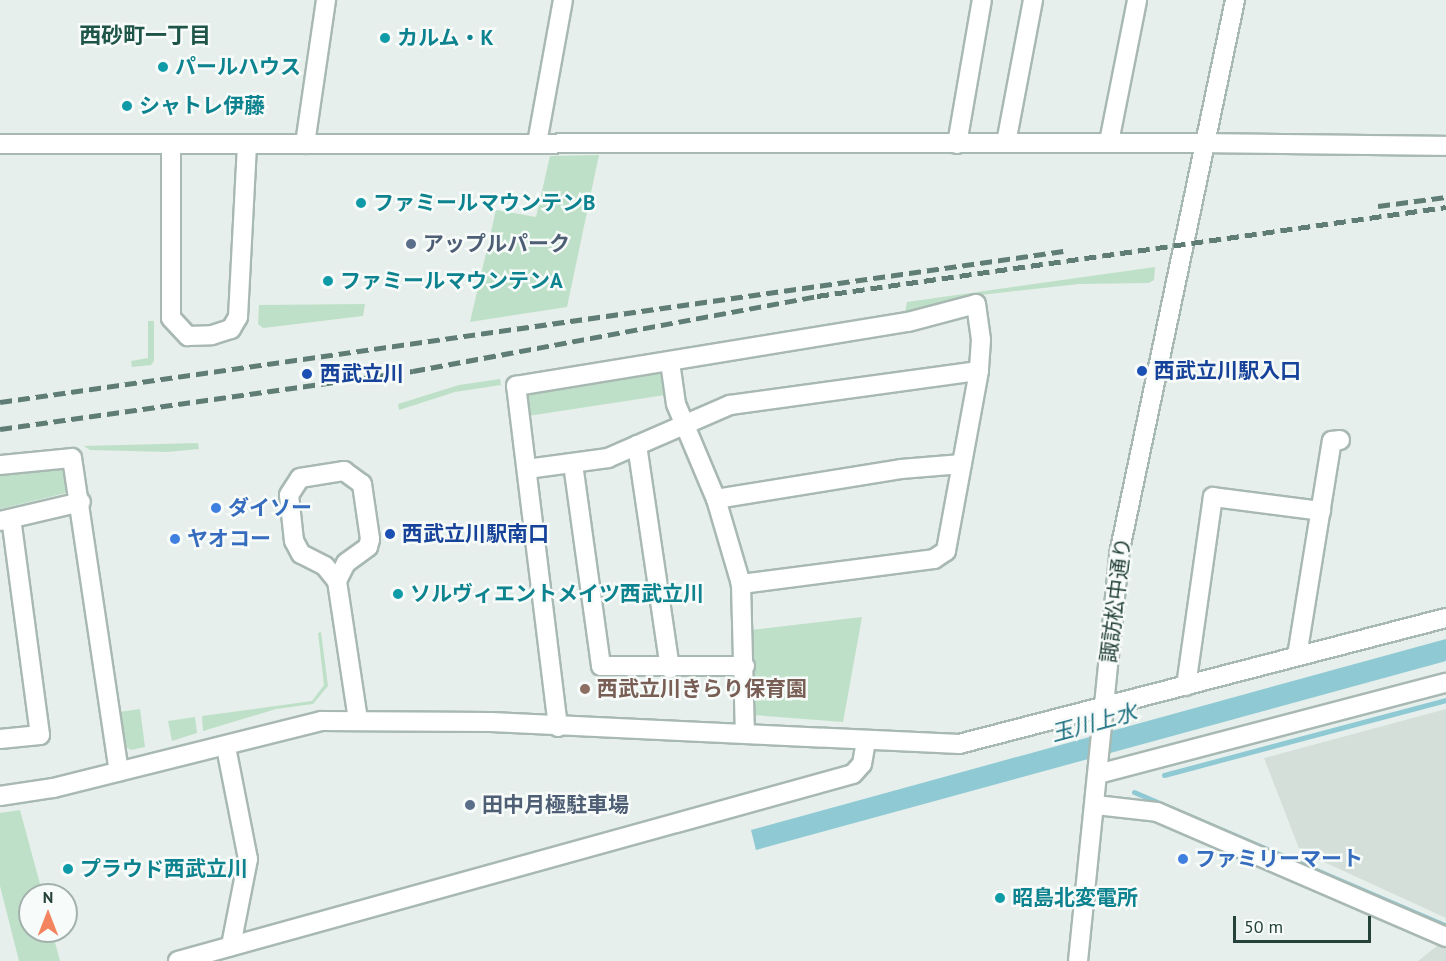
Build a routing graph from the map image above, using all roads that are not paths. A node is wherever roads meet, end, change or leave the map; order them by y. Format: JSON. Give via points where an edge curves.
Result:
{"nodes":[{"id":1,"x":326,"y":0,"type":"edge"},
{"id":2,"x":563,"y":0,"type":"edge"},
{"id":3,"x":982,"y":0,"type":"edge"},
{"id":4,"x":1033,"y":0,"type":"edge"},
{"id":5,"x":1235,"y":0,"type":"edge"},
{"id":6,"x":1130,"y":8,"type":"edge"},
{"id":7,"x":1109,"y":142,"type":"junction"},
{"id":8,"x":537,"y":143,"type":"junction"},
{"id":9,"x":1006,"y":143,"type":"junction"},
{"id":10,"x":1206,"y":143,"type":"junction"},
{"id":11,"x":0,"y":144,"type":"edge"},
{"id":12,"x":247,"y":144,"type":"junction"},
{"id":13,"x":305,"y":144,"type":"junction"},
{"id":14,"x":957,"y":144,"type":"junction"},
{"id":15,"x":171,"y":145,"type":"junction"},
{"id":16,"x":1446,"y":146,"type":"edge"},
{"id":17,"x":670,"y":362,"type":"junction"},
{"id":18,"x":979,"y":371,"type":"junction"},
{"id":19,"x":684,"y":424,"type":"junction"},
{"id":20,"x":1340,"y":440,"type":"dead end"},
{"id":21,"x":637,"y":446,"type":"junction"},
{"id":22,"x":573,"y":464,"type":"junction"},
{"id":23,"x":962,"y":464,"type":"junction"},
{"id":24,"x":0,"y":465,"type":"edge"},
{"id":25,"x":527,"y":469,"type":"junction"},
{"id":26,"x":716,"y":500,"type":"junction"},
{"id":27,"x":81,"y":502,"type":"junction"},
{"id":28,"x":1321,"y":512,"type":"junction"},
{"id":29,"x":5,"y":520,"type":"edge"},
{"id":30,"x":346,"y":563,"type":"junction"},
{"id":31,"x":326,"y":566,"type":"junction"},
{"id":32,"x":338,"y":581,"type":"junction"},
{"id":33,"x":741,"y":584,"type":"junction"},
{"id":34,"x":1446,"y":618,"type":"edge"},
{"id":35,"x":1297,"y":656,"type":"junction"},
{"id":36,"x":745,"y":666,"type":"junction"},
{"id":37,"x":670,"y":669,"type":"junction"},
{"id":38,"x":1446,"y":684,"type":"edge"},
{"id":39,"x":1186,"y":686,"type":"junction"},
{"id":40,"x":1104,"y":708,"type":"junction"},
{"id":41,"x":358,"y":720,"type":"junction"},
{"id":42,"x":558,"y":728,"type":"junction"},
{"id":43,"x":745,"y":732,"type":"junction"},
{"id":44,"x":0,"y":739,"type":"edge"},
{"id":45,"x":866,"y":742,"type":"junction"},
{"id":46,"x":226,"y":747,"type":"junction"},
{"id":47,"x":1099,"y":766,"type":"junction"},
{"id":48,"x":120,"y":771,"type":"junction"},
{"id":49,"x":0,"y":796,"type":"edge"},
{"id":50,"x":1096,"y":805,"type":"junction"},
{"id":51,"x":1446,"y":937,"type":"edge"},
{"id":52,"x":231,"y":946,"type":"junction"},
{"id":53,"x":178,"y":961,"type":"edge"},
{"id":54,"x":1078,"y":961,"type":"edge"}],
"edges":[{"from":1,"to":13,"type":"street"},
{"from":2,"to":8,"type":"street"},
{"from":3,"to":14,"type":"street"},
{"from":4,"to":9,"type":"street"},
{"from":5,"to":10,"type":"street","name":"諏訪松中通り"},
{"from":6,"to":7,"type":"street"},
{"from":7,"to":9,"type":"street"},
{"from":7,"to":10,"type":"street"},
{"from":8,"to":13,"type":"street"},
{"from":8,"to":14,"type":"street"},
{"from":9,"to":14,"type":"street"},
{"from":10,"to":16,"type":"street"},
{"from":10,"to":40,"type":"street","name":"諏訪松中通り","via":[[1119,554]]},
{"from":11,"to":15,"type":"street"},
{"from":12,"to":13,"type":"street"},
{"from":12,"to":15,"type":"street"},
{"from":12,"to":15,"type":"street","via":[[238,317],[231,329],[196,336],[188,336],[171,318]]},
{"from":17,"to":18,"type":"street","via":[[908,322],[976,304],[981,340]]},
{"from":17,"to":19,"type":"street","via":[[676,404]]},
{"from":17,"to":25,"type":"street","via":[[516,386]]},
{"from":18,"to":19,"type":"street","via":[[730,405]]},
{"from":18,"to":23,"type":"street"},
{"from":19,"to":21,"type":"street"},
{"from":19,"to":26,"type":"street"},
{"from":20,"to":28,"type":"street","via":[[1332,441]]},
{"from":21,"to":22,"type":"street","via":[[608,458]]},
{"from":21,"to":37,"type":"street"},
{"from":22,"to":25,"type":"street"},
{"from":22,"to":37,"type":"street","via":[[601,666]]},
{"from":23,"to":26,"type":"street","via":[[901,469]]},
{"from":23,"to":33,"type":"street","via":[[946,551],[941,556]]},
{"from":24,"to":27,"type":"street","via":[[72,458]]},
{"from":25,"to":42,"type":"street"},
{"from":26,"to":33,"type":"street"},
{"from":27,"to":29,"type":"street"},
{"from":27,"to":48,"type":"street"},
{"from":28,"to":35,"type":"street"},
{"from":28,"to":39,"type":"street","via":[[1213,497]]},
{"from":29,"to":44,"type":"street","via":[[40,735]]},
{"from":30,"to":31,"type":"street"},
{"from":30,"to":31,"type":"street","via":[[368,547],[370,539],[363,483],[344,471],[300,478],[289,495],[294,541],[301,554]]},
{"from":30,"to":32,"type":"street"},
{"from":31,"to":32,"type":"street"},
{"from":32,"to":41,"type":"street"},
{"from":33,"to":36,"type":"street"},
{"from":34,"to":35,"type":"street"},
{"from":35,"to":39,"type":"street"},
{"from":36,"to":37,"type":"street"},
{"from":36,"to":43,"type":"street"},
{"from":38,"to":47,"type":"street"},
{"from":39,"to":40,"type":"street"},
{"from":40,"to":45,"type":"street","via":[[959,744]]},
{"from":40,"to":47,"type":"street","name":"諏訪松中通り"},
{"from":41,"to":42,"type":"street"},
{"from":41,"to":46,"type":"street","via":[[291,725]]},
{"from":42,"to":43,"type":"street"},
{"from":43,"to":45,"type":"street"},
{"from":45,"to":52,"type":"street","via":[[862,764],[853,774]]},
{"from":46,"to":48,"type":"street"},
{"from":46,"to":52,"type":"street","via":[[248,860]]},
{"from":47,"to":50,"type":"street","name":"諏訪松中通り"},
{"from":48,"to":49,"type":"street"},
{"from":50,"to":51,"type":"street","via":[[1157,812]]},
{"from":50,"to":54,"type":"street","name":"諏訪松中通り"},
{"from":52,"to":53,"type":"street"}]}
